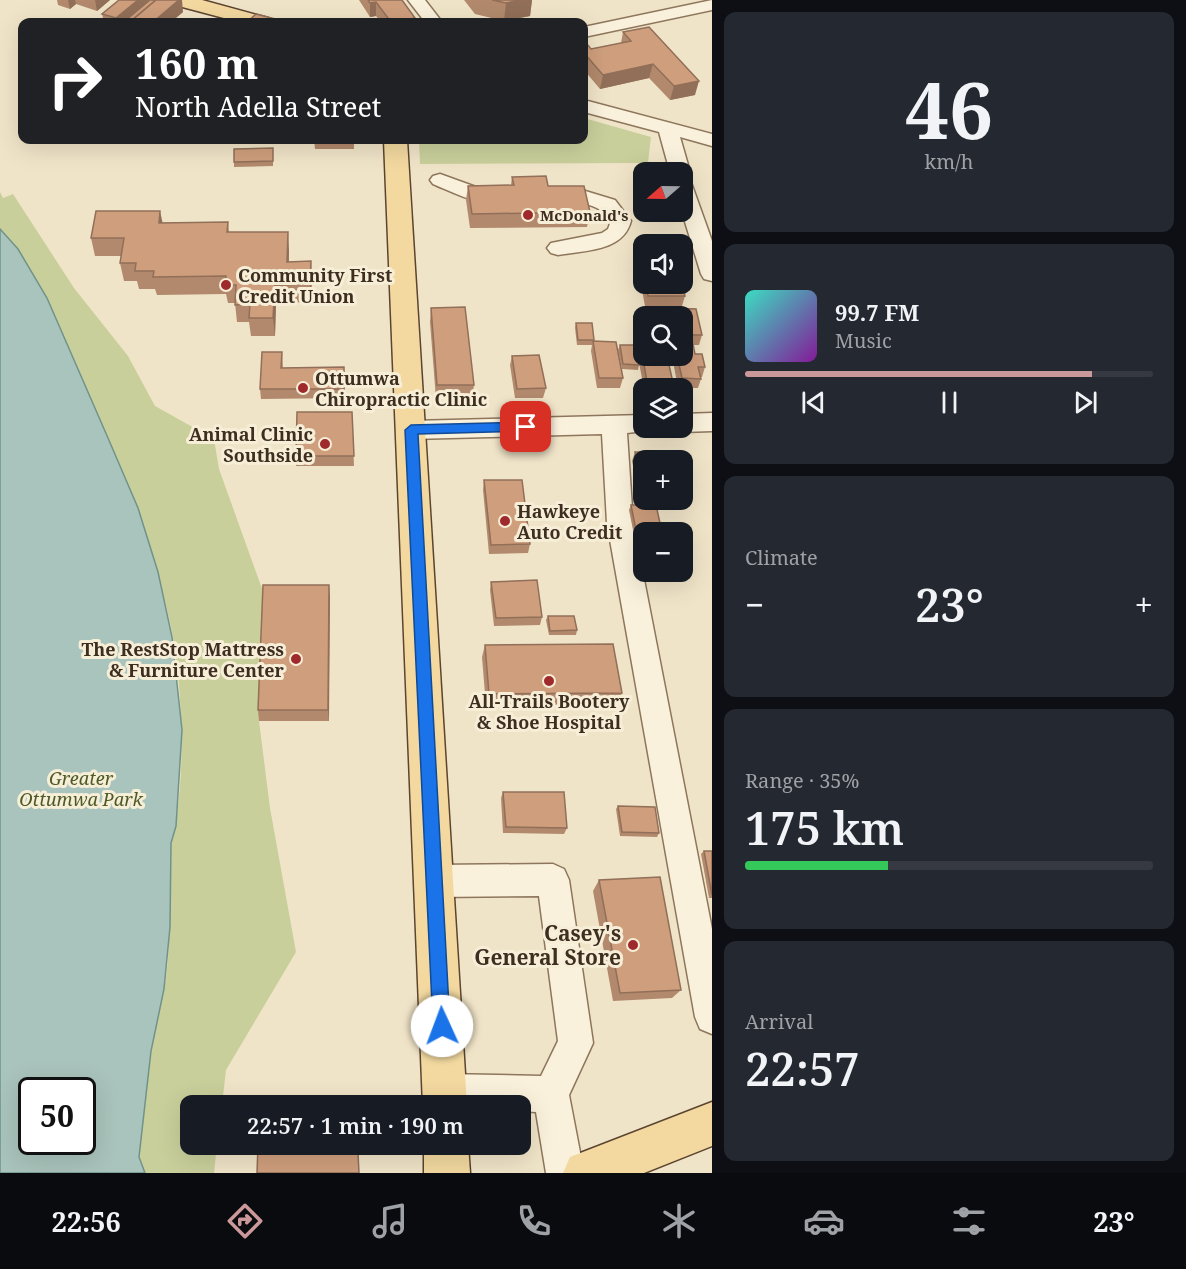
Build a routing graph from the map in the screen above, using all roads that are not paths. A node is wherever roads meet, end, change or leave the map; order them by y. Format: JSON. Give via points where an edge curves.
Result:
{"nodes":[{"id":1,"x":178,"y":0,"type":"edge"},
{"id":2,"x":416,"y":0,"type":"edge"},
{"id":3,"x":712,"y":5,"type":"edge"},
{"id":4,"x":246,"y":18,"type":"edge"},
{"id":5,"x":430,"y":18,"type":"edge"},
{"id":6,"x":588,"y":31,"type":"edge"},
{"id":7,"x":588,"y":107,"type":"edge"},
{"id":8,"x":668,"y":130,"type":"junction"},
{"id":9,"x":712,"y":140,"type":"edge"},
{"id":10,"x":396,"y":144,"type":"edge"},
{"id":11,"x":678,"y":162,"type":"edge"},
{"id":12,"x":440,"y":180,"type":"dead end"},
{"id":13,"x":693,"y":214,"type":"edge"},
{"id":14,"x":558,"y":248,"type":"dead end"},
{"id":15,"x":712,"y":274,"type":"edge"},
{"id":16,"x":712,"y":422,"type":"edge"},
{"id":17,"x":693,"y":423,"type":"edge"},
{"id":18,"x":633,"y":424,"type":"edge"},
{"id":19,"x":614,"y":425,"type":"junction"},
{"id":20,"x":411,"y":430,"type":"junction"},
{"id":21,"x":435,"y":881,"type":"junction"},
{"id":22,"x":712,"y":1017,"type":"edge"},
{"id":23,"x":551,"y":1094,"type":"junction"},
{"id":24,"x":445,"y":1095,"type":"edge"},
{"id":25,"x":530,"y":1095,"type":"edge"},
{"id":26,"x":712,"y":1124,"type":"edge"},
{"id":27,"x":446,"y":1155,"type":"edge"},
{"id":28,"x":447,"y":1173,"type":"edge"},
{"id":29,"x":565,"y":1173,"type":"edge"},
{"id":30,"x":586,"y":1173,"type":"edge"}],
"edges":[{"from":1,"to":4,"type":"main road"},
{"from":2,"to":5,"type":"street"},
{"from":3,"to":6,"type":"street"},
{"from":7,"to":8,"type":"street"},
{"from":8,"to":9,"type":"street"},
{"from":8,"to":11,"type":"street"},
{"from":10,"to":20,"type":"main road"},
{"from":12,"to":14,"type":"street","via":[[484,197],[599,199],[613,207],[621,221],[618,232],[608,239]]},
{"from":13,"to":15,"type":"street"},
{"from":16,"to":17,"type":"street"},
{"from":18,"to":19,"type":"street"},
{"from":19,"to":20,"type":"street"},
{"from":19,"to":22,"type":"street","via":[[620,523]]},
{"from":20,"to":21,"type":"main road"},
{"from":21,"to":23,"type":"street","via":[[553,880],[576,1043]]},
{"from":21,"to":24,"type":"main road"},
{"from":23,"to":25,"type":"street"},
{"from":23,"to":29,"type":"street"},
{"from":26,"to":30,"type":"main road"},
{"from":27,"to":28,"type":"main road"}]}
